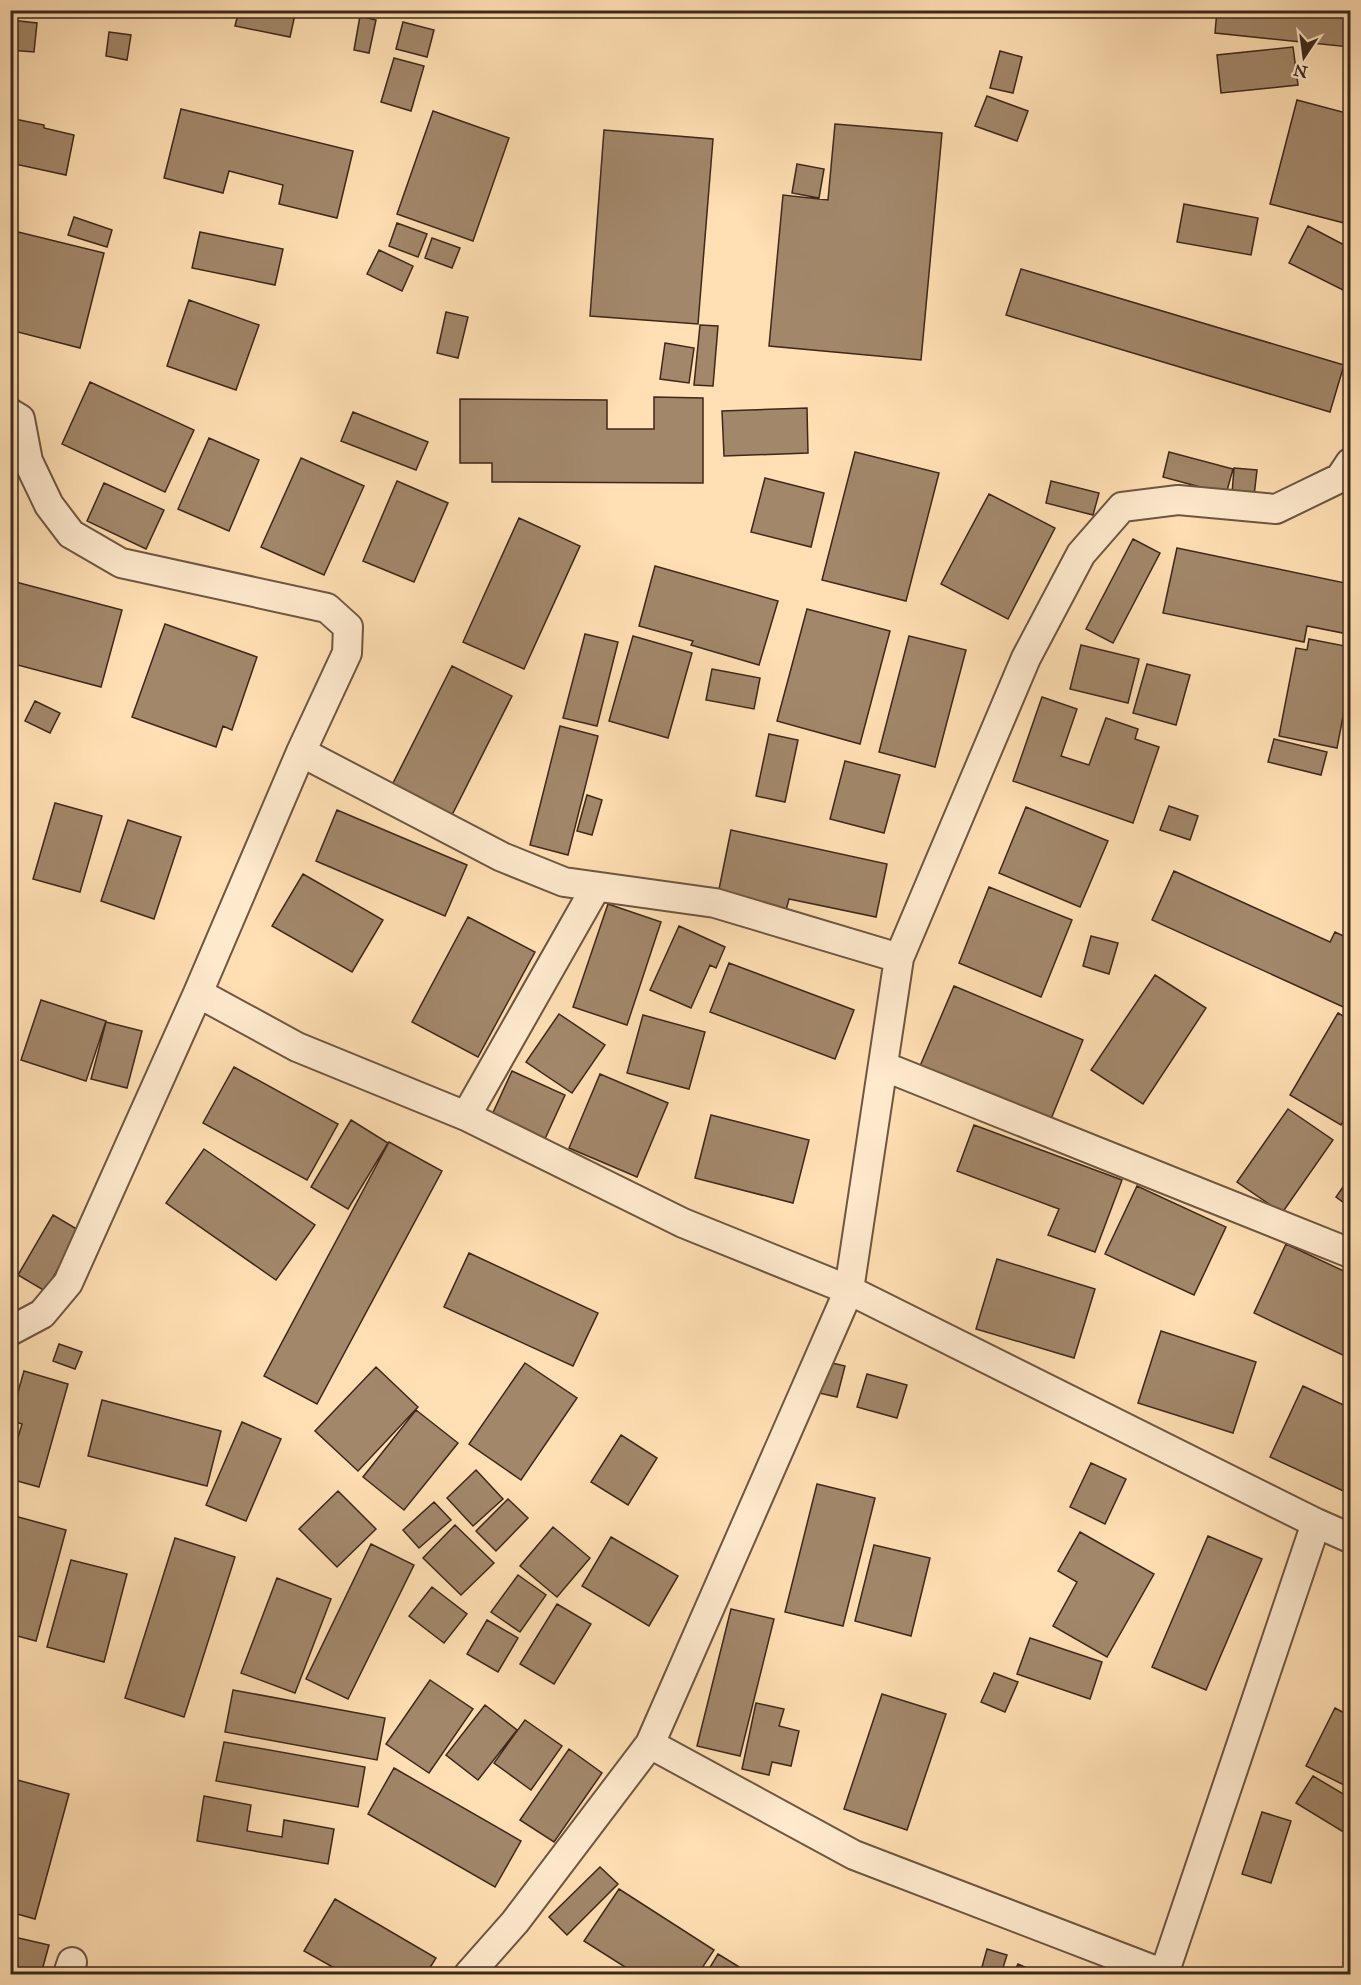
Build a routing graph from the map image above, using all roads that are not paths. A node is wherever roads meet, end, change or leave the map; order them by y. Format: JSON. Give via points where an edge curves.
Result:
{"nodes":[{"id":1,"x":10,"y":413,"type":"edge"},
{"id":2,"x":1350,"y":463,"type":"edge"},
{"id":3,"x":301,"y":752,"type":"junction"},
{"id":4,"x":596,"y":887,"type":"junction"},
{"id":5,"x":899,"y":958,"type":"junction"},
{"id":6,"x":198,"y":993,"type":"junction"},
{"id":7,"x":883,"y":1066,"type":"junction"},
{"id":8,"x":466,"y":1116,"type":"junction"},
{"id":9,"x":1350,"y":1253,"type":"edge"},
{"id":10,"x":849,"y":1290,"type":"junction"},
{"id":11,"x":10,"y":1331,"type":"edge"},
{"id":12,"x":1316,"y":1523,"type":"junction"},
{"id":13,"x":1350,"y":1538,"type":"edge"},
{"id":14,"x":650,"y":1744,"type":"junction"},
{"id":15,"x":469,"y":1974,"type":"edge"},
{"id":16,"x":1164,"y":1974,"type":"edge"}],
"edges":[{"from":1,"to":3,"type":"street","via":[[20,419],[28,461],[50,505],[71,534],[121,563],[327,608],[348,627],[347,653]]},
{"from":2,"to":5,"type":"street","via":[[1340,478],[1276,509],[1178,500],[1122,507],[1081,554],[1026,658]]},
{"from":3,"to":4,"type":"street","via":[[502,857],[564,882]]},
{"from":3,"to":6,"type":"street"},
{"from":4,"to":5,"type":"street","via":[[715,903]]},
{"from":4,"to":8,"type":"street"},
{"from":5,"to":7,"type":"street"},
{"from":6,"to":8,"type":"street","via":[[297,1047]]},
{"from":6,"to":11,"type":"street","via":[[68,1283],[42,1314]]},
{"from":7,"to":9,"type":"street"},
{"from":7,"to":10,"type":"street"},
{"from":8,"to":10,"type":"street","via":[[683,1223]]},
{"from":10,"to":12,"type":"street"},
{"from":10,"to":14,"type":"street"},
{"from":12,"to":13,"type":"street"},
{"from":12,"to":16,"type":"street"},
{"from":14,"to":15,"type":"street","via":[[515,1922]]},
{"from":14,"to":16,"type":"street","via":[[854,1855]]}]}
